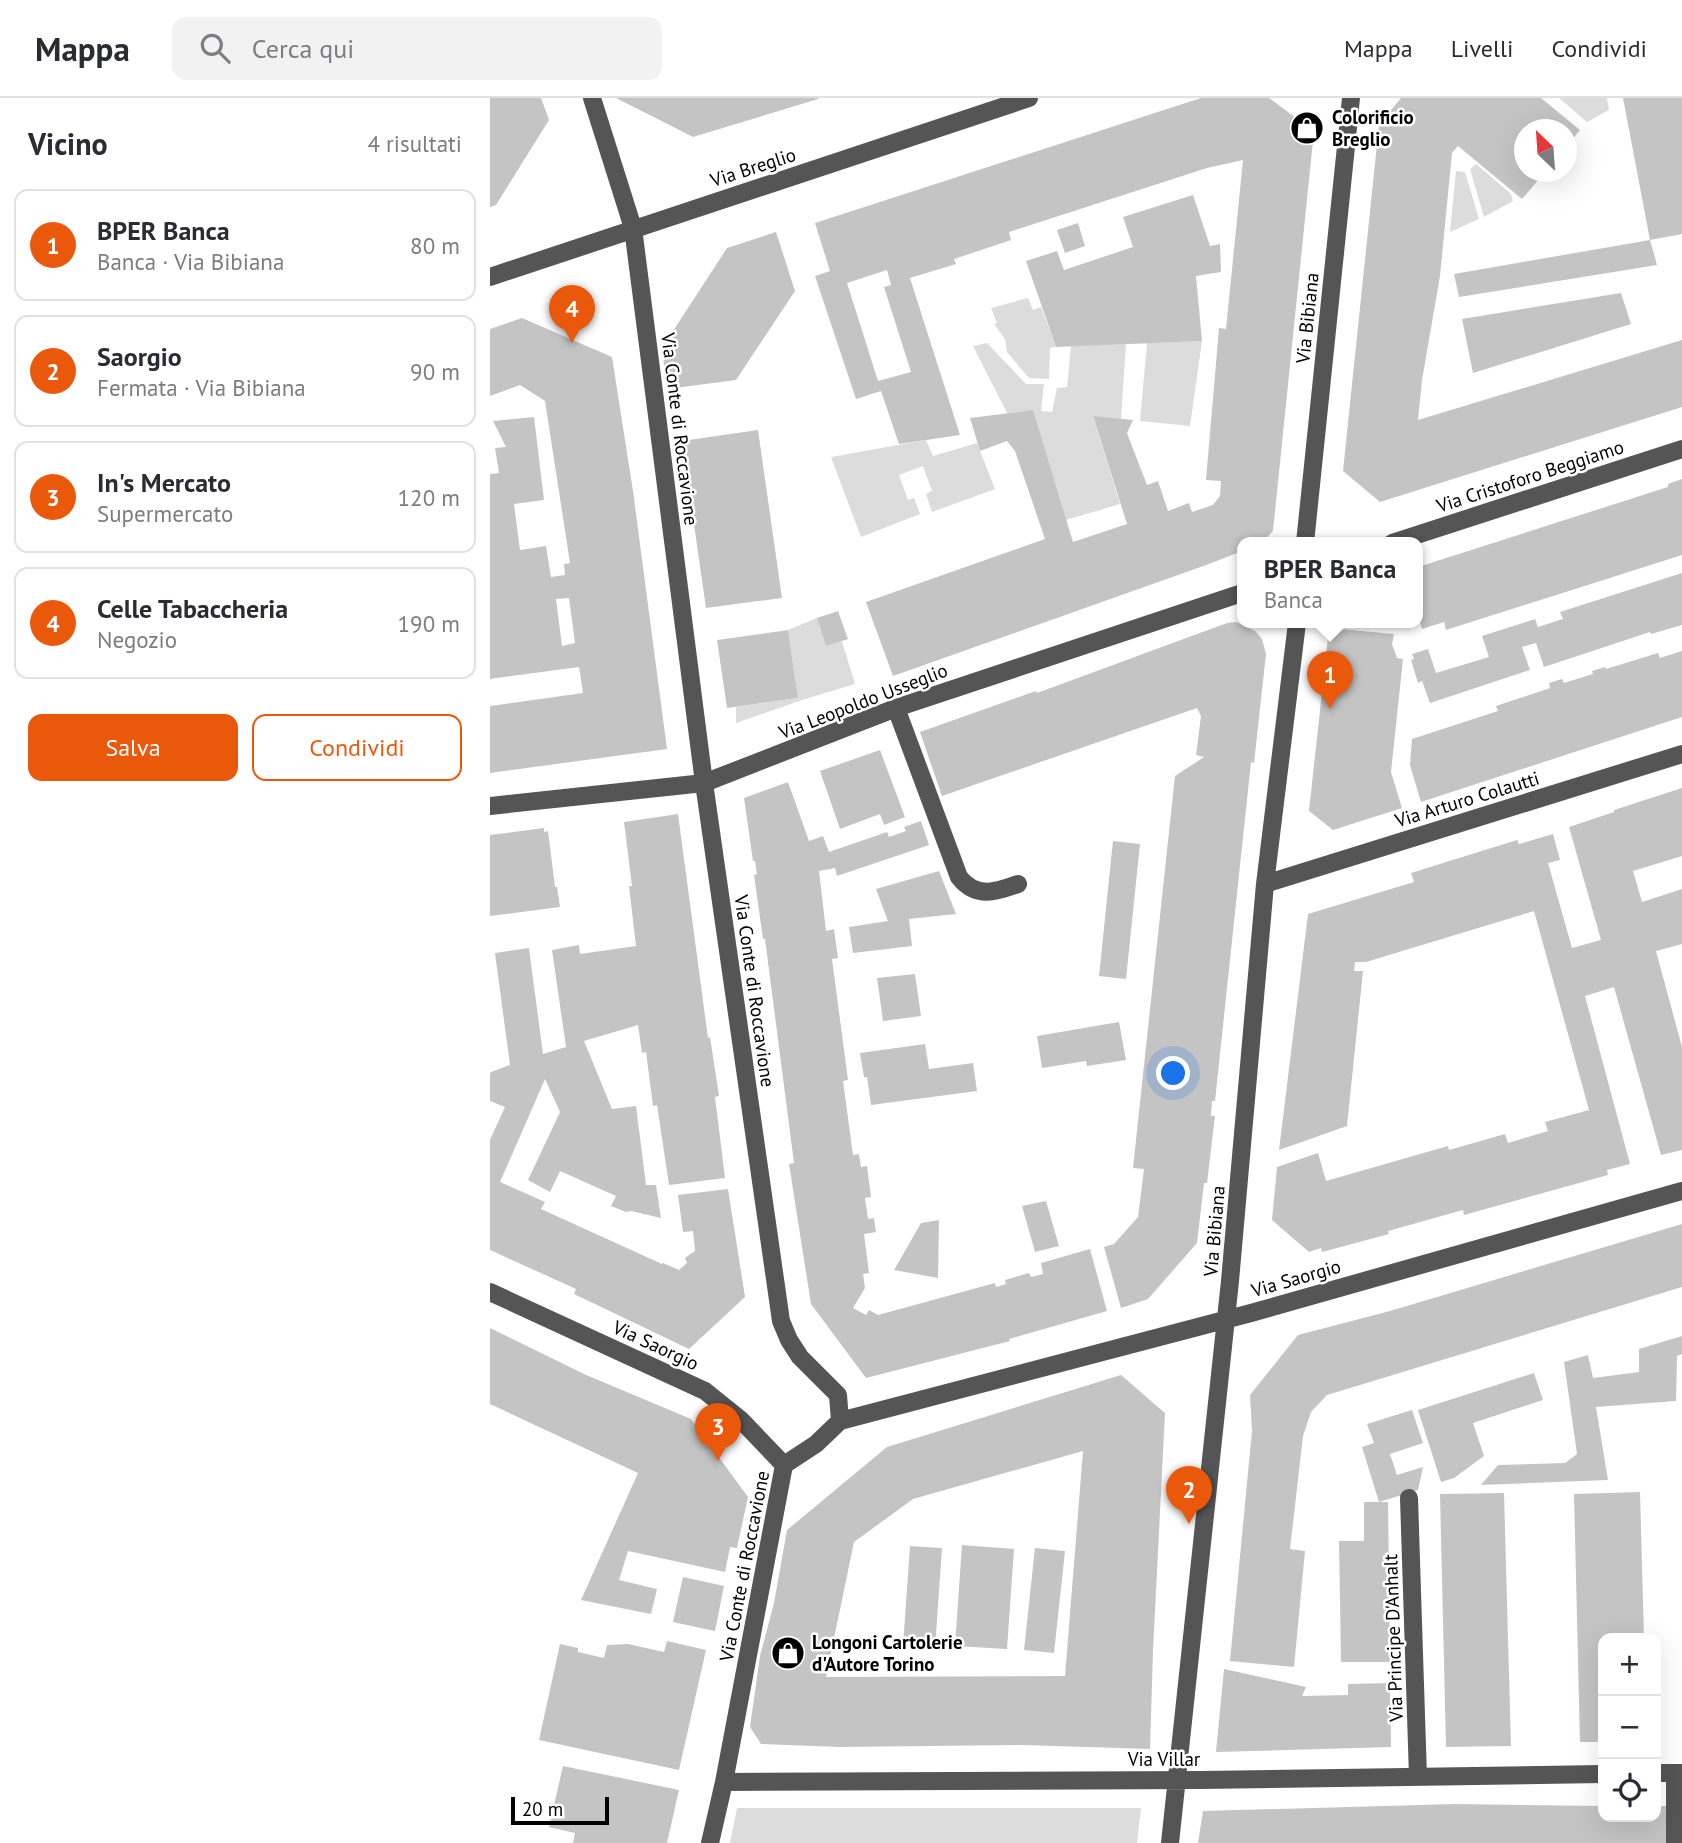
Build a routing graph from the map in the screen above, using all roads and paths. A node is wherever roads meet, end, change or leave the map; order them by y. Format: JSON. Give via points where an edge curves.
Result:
{"nodes":[{"id":1,"x":592,"y":98,"type":"edge"},
{"id":2,"x":1029,"y":98,"type":"edge"},
{"id":3,"x":1351,"y":98,"type":"edge"},
{"id":4,"x":633,"y":228,"type":"junction"},
{"id":5,"x":490,"y":277,"type":"edge"},
{"id":6,"x":1682,"y":449,"type":"edge"},
{"id":7,"x":1306,"y":537,"type":"edge"},
{"id":8,"x":1411,"y":537,"type":"edge"},
{"id":9,"x":1237,"y":595,"type":"edge"},
{"id":10,"x":1296,"y":628,"type":"edge"},
{"id":11,"x":896,"y":708,"type":"junction"},
{"id":12,"x":1682,"y":754,"type":"edge"},
{"id":13,"x":704,"y":783,"type":"junction"},
{"id":14,"x":490,"y":806,"type":"edge"},
{"id":15,"x":1018,"y":884,"type":"dead end"},
{"id":16,"x":1265,"y":884,"type":"junction"},
{"id":17,"x":1682,"y":1191,"type":"edge"},
{"id":18,"x":490,"y":1292,"type":"edge"},
{"id":19,"x":1226,"y":1320,"type":"junction"},
{"id":20,"x":839,"y":1421,"type":"junction"},
{"id":21,"x":784,"y":1465,"type":"junction"},
{"id":22,"x":1409,"y":1498,"type":"dead end"},
{"id":23,"x":1661,"y":1773,"type":"edge"},
{"id":24,"x":1679,"y":1773,"type":"edge"},
{"id":25,"x":1598,"y":1774,"type":"edge"},
{"id":26,"x":1418,"y":1777,"type":"junction"},
{"id":27,"x":1177,"y":1780,"type":"junction"},
{"id":28,"x":724,"y":1782,"type":"junction"},
{"id":29,"x":710,"y":1843,"type":"edge"},
{"id":30,"x":1170,"y":1843,"type":"edge"},
{"id":31,"x":1675,"y":1843,"type":"edge"}],
"edges":[{"from":1,"to":4,"type":"street","name":"Via Conte di Roccavione"},
{"from":2,"to":4,"type":"street","name":"Via Breglio"},
{"from":3,"to":7,"type":"street","name":"Via Bibiana"},
{"from":4,"to":5,"type":"street","name":"Via Breglio"},
{"from":4,"to":13,"type":"street","name":"Via Conte di Roccavione"},
{"from":6,"to":8,"type":"street","name":"Via Cristoforo Beggiamo"},
{"from":9,"to":11,"type":"street","name":"Via Leopoldo Usseglio"},
{"from":10,"to":16,"type":"street","name":"Via Bibiana"},
{"from":11,"to":13,"type":"street","name":"Via Leopoldo Usseglio"},
{"from":11,"to":15,"type":"street","via":[[959,877],[981,893]]},
{"from":12,"to":16,"type":"street","name":"Via Arturo Colautti"},
{"from":13,"to":14,"type":"street","name":"Via Leopoldo Usseglio"},
{"from":13,"to":20,"type":"street","name":"Via Conte di Roccavione","via":[[781,1321],[800,1357],[838,1395]]},
{"from":16,"to":19,"type":"street","name":"Via Bibiana"},
{"from":17,"to":19,"type":"street","name":"Via Saorgio"},
{"from":18,"to":21,"type":"street","name":"Via Saorgio","via":[[705,1391]]},
{"from":19,"to":20,"type":"street","name":"Via Saorgio"},
{"from":19,"to":27,"type":"street","name":"Via Bibiana"},
{"from":20,"to":21,"type":"street","name":"Via Conte di Roccavione","via":[[816,1444]]},
{"from":21,"to":28,"type":"street","name":"Via Conte di Roccavione"},
{"from":22,"to":26,"type":"street","name":"Via Principe D'Anhalt"},
{"from":23,"to":24,"type":"street"},
{"from":24,"to":31,"type":"street"},
{"from":25,"to":26,"type":"street","name":"Via Villar"},
{"from":26,"to":27,"type":"street","name":"Via Villar"},
{"from":27,"to":28,"type":"street","name":"Via Villar"},
{"from":27,"to":30,"type":"street","name":"Via Bibiana"},
{"from":28,"to":29,"type":"street","name":"Via Conte di Roccavione"}]}
